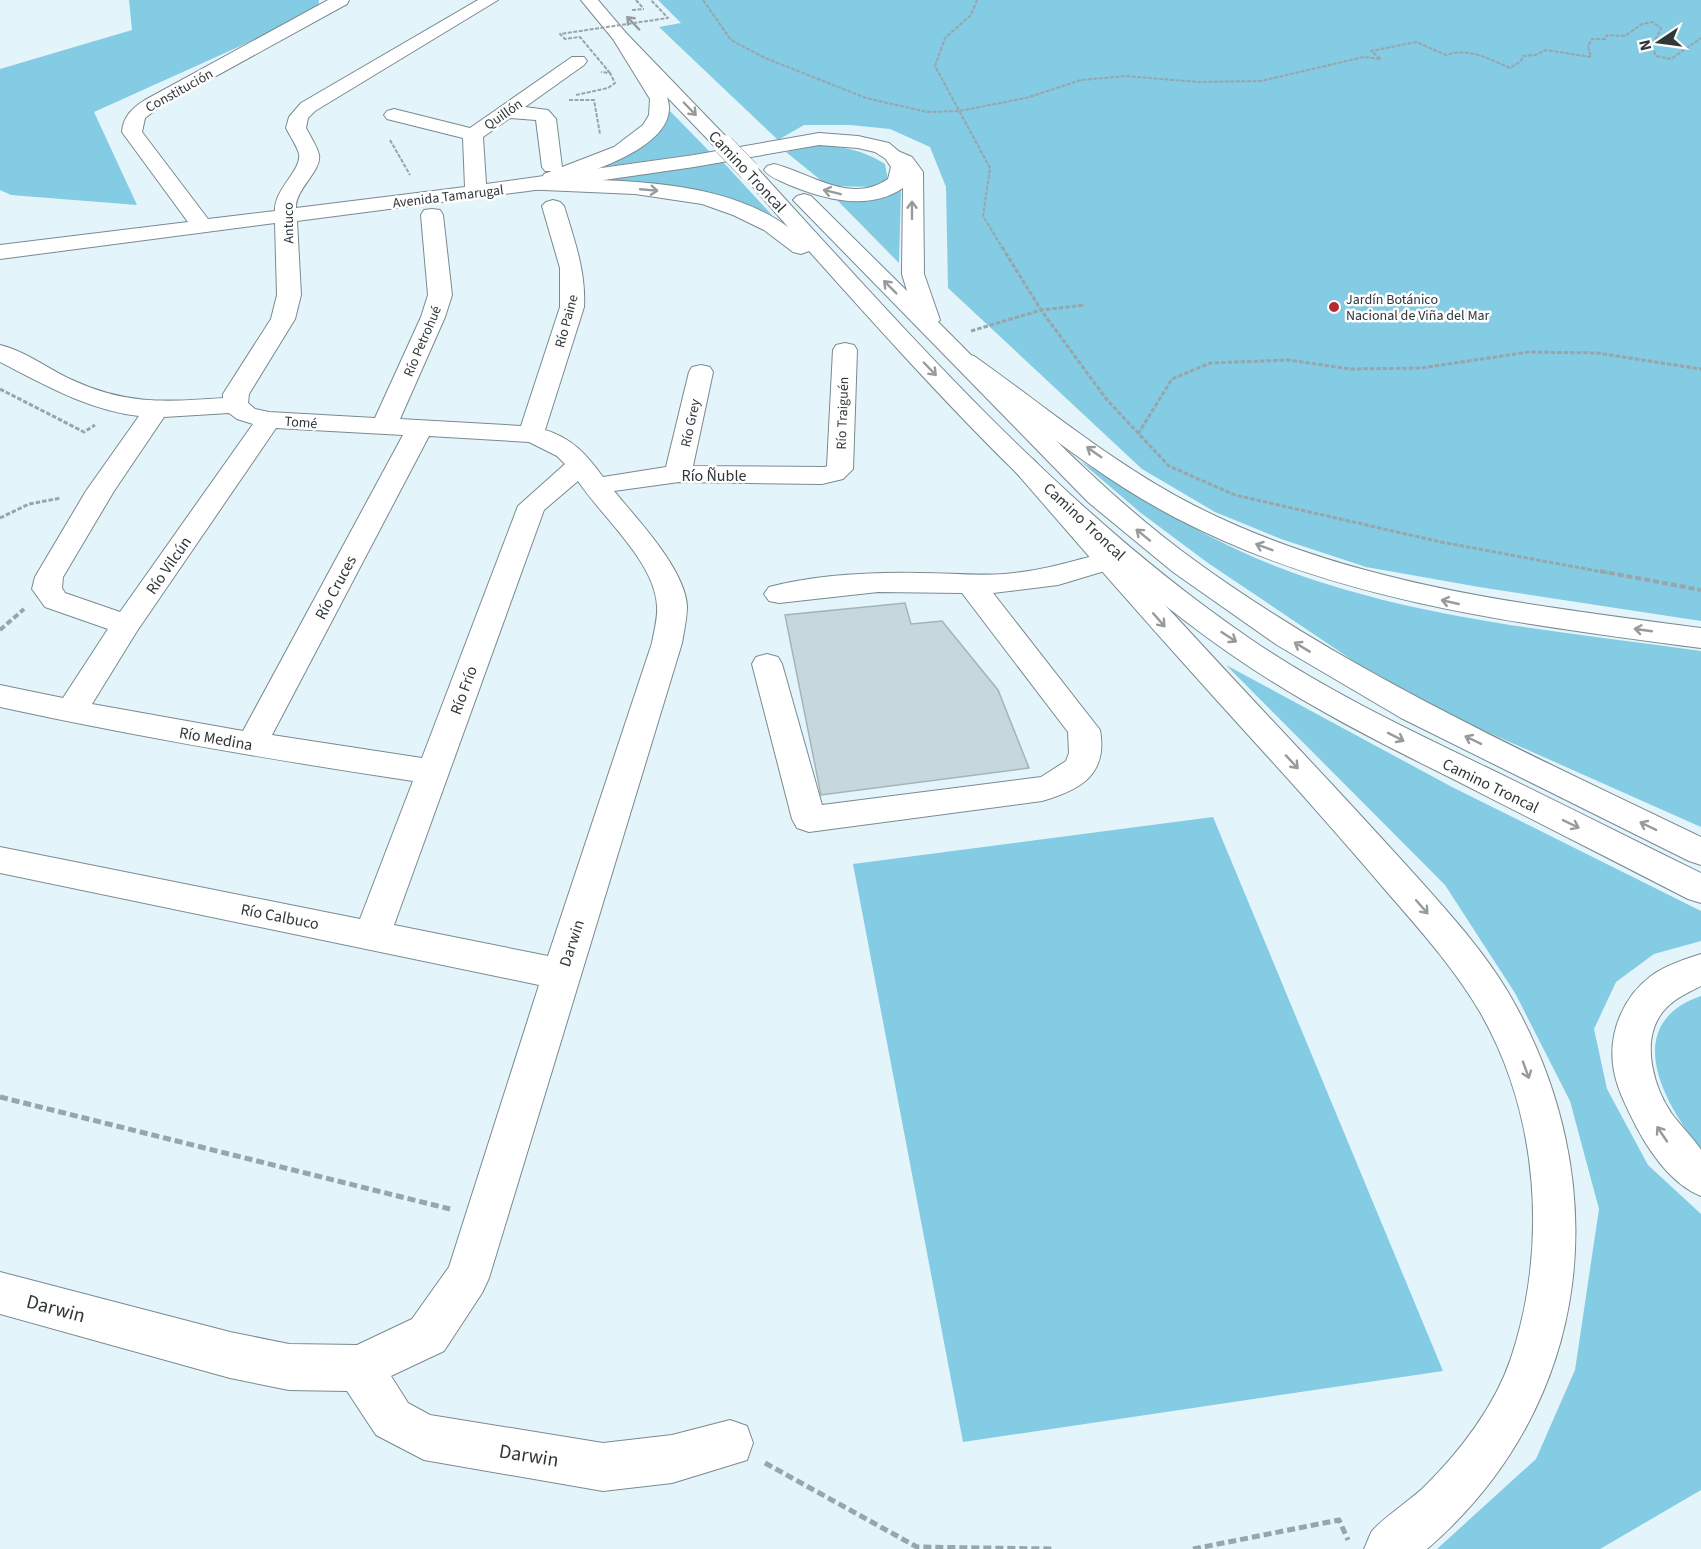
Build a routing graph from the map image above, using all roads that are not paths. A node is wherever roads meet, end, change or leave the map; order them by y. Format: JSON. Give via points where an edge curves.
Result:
{"nodes":[{"id":1,"x":341,"y":0,"type":"edge"},
{"id":2,"x":490,"y":0,"type":"edge"},
{"id":3,"x":589,"y":0,"type":"edge"},
{"id":4,"x":620,"y":37,"type":"junction"},
{"id":5,"x":574,"y":64,"type":"road end"},
{"id":6,"x":505,"y":112,"type":"junction"},
{"id":7,"x":394,"y":115,"type":"dead end"},
{"id":8,"x":473,"y":135,"type":"junction"},
{"id":9,"x":892,"y":155,"type":"junction"},
{"id":10,"x":552,"y":167,"type":"dead end"},
{"id":11,"x":764,"y":168,"type":"junction"},
{"id":12,"x":528,"y":185,"type":"junction"},
{"id":13,"x":476,"y":191,"type":"junction"},
{"id":14,"x":553,"y":206,"type":"dead end"},
{"id":15,"x":428,"y":207,"type":"junction"},
{"id":16,"x":288,"y":217,"type":"junction"},
{"id":17,"x":202,"y":226,"type":"junction"},
{"id":18,"x":0,"y":252,"type":"edge"},
{"id":19,"x":890,"y":326,"type":"junction"},
{"id":20,"x":937,"y":334,"type":"junction"},
{"id":21,"x":845,"y":350,"type":"dead end"},
{"id":22,"x":0,"y":352,"type":"edge"},
{"id":23,"x":964,"y":361,"type":"junction"},
{"id":24,"x":701,"y":372,"type":"dead end"},
{"id":25,"x":235,"y":405,"type":"junction"},
{"id":26,"x":156,"y":409,"type":"junction"},
{"id":27,"x":269,"y":420,"type":"junction"},
{"id":28,"x":384,"y":427,"type":"junction"},
{"id":29,"x":420,"y":428,"type":"junction"},
{"id":30,"x":531,"y":434,"type":"junction"},
{"id":31,"x":1024,"y":465,"type":"junction"},
{"id":32,"x":834,"y":473,"type":"joint"},
{"id":33,"x":678,"y":474,"type":"junction"},
{"id":34,"x":588,"y":476,"type":"junction"},
{"id":35,"x":1107,"y":561,"type":"junction"},
{"id":36,"x":970,"y":584,"type":"junction"},
{"id":37,"x":779,"y":594,"type":"dead end"},
{"id":38,"x":126,"y":625,"type":"junction"},
{"id":39,"x":1701,"y":638,"type":"edge"},
{"id":40,"x":767,"y":664,"type":"dead end"},
{"id":41,"x":0,"y":696,"type":"edge"},
{"id":42,"x":71,"y":712,"type":"junction"},
{"id":43,"x":251,"y":745,"type":"junction"},
{"id":44,"x":433,"y":772,"type":"junction"},
{"id":45,"x":1701,"y":852,"type":"edge"},
{"id":46,"x":0,"y":860,"type":"edge"},
{"id":47,"x":1701,"y":889,"type":"edge"},
{"id":48,"x":372,"y":935,"type":"junction"},
{"id":49,"x":1701,"y":969,"type":"edge"},
{"id":50,"x":561,"y":974,"type":"junction"},
{"id":51,"x":1701,"y":1177,"type":"edge"},
{"id":52,"x":0,"y":1293,"type":"edge"},
{"id":53,"x":359,"y":1368,"type":"junction"},
{"id":54,"x":730,"y":1443,"type":"road end"},
{"id":55,"x":1389,"y":1549,"type":"edge"}],
"edges":[{"from":1,"to":17,"type":"main road","name":"Constitución","via":[[162,98],[134,118],[132,132]]},
{"from":2,"to":16,"type":"main road","name":"Antuco","via":[[303,112],[296,128],[309,162],[285,200]]},
{"from":3,"to":4,"type":"main road","name":"Camino Troncal"},
{"from":4,"to":11,"type":"main road","name":"Camino Troncal","one_way":true,"bridge":true,"via":[[737,138]]},
{"from":4,"to":12,"type":"main road","via":[[659,99],[660,117],[646,135],[605,158]]},
{"from":5,"to":6,"type":"main road","name":"Quillón"},
{"from":6,"to":8,"type":"main road","name":"Quillón"},
{"from":6,"to":10,"type":"main road","via":[[541,114],[546,119]]},
{"from":7,"to":8,"type":"main road"},
{"from":8,"to":13,"type":"main road","name":"Quillón"},
{"from":9,"to":11,"type":"main road","one_way":true,"via":[[901,167],[898,182],[871,194],[840,194]]},
{"from":9,"to":12,"type":"main road","name":"Avenida Tamarugal","via":[[882,147],[819,139]]},
{"from":20,"to":9,"type":"main road","name":"Avenida Tamarugal","one_way":true,"via":[[913,274],[913,172],[905,161]]},
{"from":11,"to":19,"type":"main road","name":"Camino Troncal"},
{"from":20,"to":11,"type":"main road","name":"Camino Troncal","one_way":true},
{"from":12,"to":13,"type":"main road","name":"Avenida Tamarugal"},
{"from":12,"to":19,"type":"main road","one_way":true,"via":[[662,191],[737,208],[783,231]]},
{"from":13,"to":15,"type":"main road","name":"Avenida Tamarugal"},
{"from":14,"to":30,"type":"main road","name":"Río Paine","via":[[570,261],[574,290]]},
{"from":15,"to":16,"type":"main road","name":"Avenida Tamarugal"},
{"from":15,"to":28,"type":"main road","name":"Río Petrohué","via":[[440,295]]},
{"from":16,"to":17,"type":"main road","name":"Avenida Tamarugal"},
{"from":16,"to":25,"type":"main road","name":"Antuco","via":[[289,295],[283,319],[236,394]]},
{"from":17,"to":18,"type":"main road","name":"Avenida Tamarugal"},
{"from":19,"to":31,"type":"main road","name":"Camino Troncal","one_way":true},
{"from":20,"to":23,"type":"main road","name":"Camino Troncal"},
{"from":21,"to":32,"type":"main road","name":"Río Traiguén","via":[[840,468]]},
{"from":22,"to":26,"type":"main road","name":"Tomé","via":[[81,392],[126,406]]},
{"from":39,"to":23,"type":"main road","one_way":true,"via":[[1466,606],[1312,565],[1186,512],[1133,480]]},
{"from":45,"to":23,"type":"main road","name":"Camino Troncal","one_way":true,"via":[[1412,710],[1233,603],[1098,496]]},
{"from":24,"to":33,"type":"main road","name":"Río Grey"},
{"from":25,"to":26,"type":"main road","name":"Tomé"},
{"from":25,"to":27,"type":"main road","name":"Tomé","via":[[246,414]]},
{"from":26,"to":38,"type":"main road","via":[[100,491],[49,577],[47,589],[55,600]]},
{"from":27,"to":28,"type":"main road","name":"Tomé"},
{"from":27,"to":38,"type":"main road","name":"Río Vilcún"},
{"from":28,"to":29,"type":"main road","name":"Tomé"},
{"from":29,"to":30,"type":"main road","name":"Tomé"},
{"from":29,"to":43,"type":"main road","name":"Río Cruces"},
{"from":30,"to":34,"type":"main road","name":"Tomé","via":[[557,444]]},
{"from":31,"to":35,"type":"main road"},
{"from":31,"to":47,"type":"main road","name":"Camino Troncal","one_way":true,"via":[[1139,571],[1213,627],[1288,676],[1391,735]]},
{"from":32,"to":33,"type":"main road","name":"Río Ñuble"},
{"from":33,"to":34,"type":"main road","name":"Río Ñuble","via":[[621,480]]},
{"from":34,"to":44,"type":"main road","name":"Río Frío","via":[[532,506]]},
{"from":34,"to":50,"type":"main road","name":"Darwin","via":[[641,542],[668,584],[672,607],[667,643]]},
{"from":35,"to":36,"type":"main road","via":[[1032,581]]},
{"from":35,"to":55,"type":"main road","one_way":true,"via":[[1449,937],[1503,1018],[1540,1109],[1551,1158],[1556,1208],[1555,1260],[1547,1314],[1531,1368],[1506,1420],[1473,1470],[1431,1515]]},
{"from":36,"to":37,"type":"main road","via":[[883,582]]},
{"from":36,"to":40,"type":"main road","via":[[1084,730],[1086,755],[1081,766],[1058,784],[809,819]]},
{"from":38,"to":42,"type":"main road","name":"Río Vilcún"},
{"from":41,"to":42,"type":"main road","name":"Río Medina"},
{"from":42,"to":43,"type":"main road","name":"Río Medina"},
{"from":43,"to":44,"type":"main road","name":"Río Medina"},
{"from":44,"to":48,"type":"main road","name":"Río Frío"},
{"from":46,"to":48,"type":"main road","name":"Río Calbuco"},
{"from":48,"to":50,"type":"main road","name":"Río Calbuco"},
{"from":51,"to":49,"type":"main road","one_way":true,"via":[[1666,1141],[1648,1113],[1636,1084],[1631,1056],[1633,1032],[1648,1001],[1676,978]]},
{"from":50,"to":53,"type":"main road","name":"Darwin","via":[[467,1278],[428,1335]]},
{"from":52,"to":53,"type":"main road","name":"Darwin","via":[[230,1355],[289,1367]]},
{"from":53,"to":54,"type":"main road","name":"Darwin","via":[[392,1419],[424,1437],[603,1467],[672,1460]]}]}
